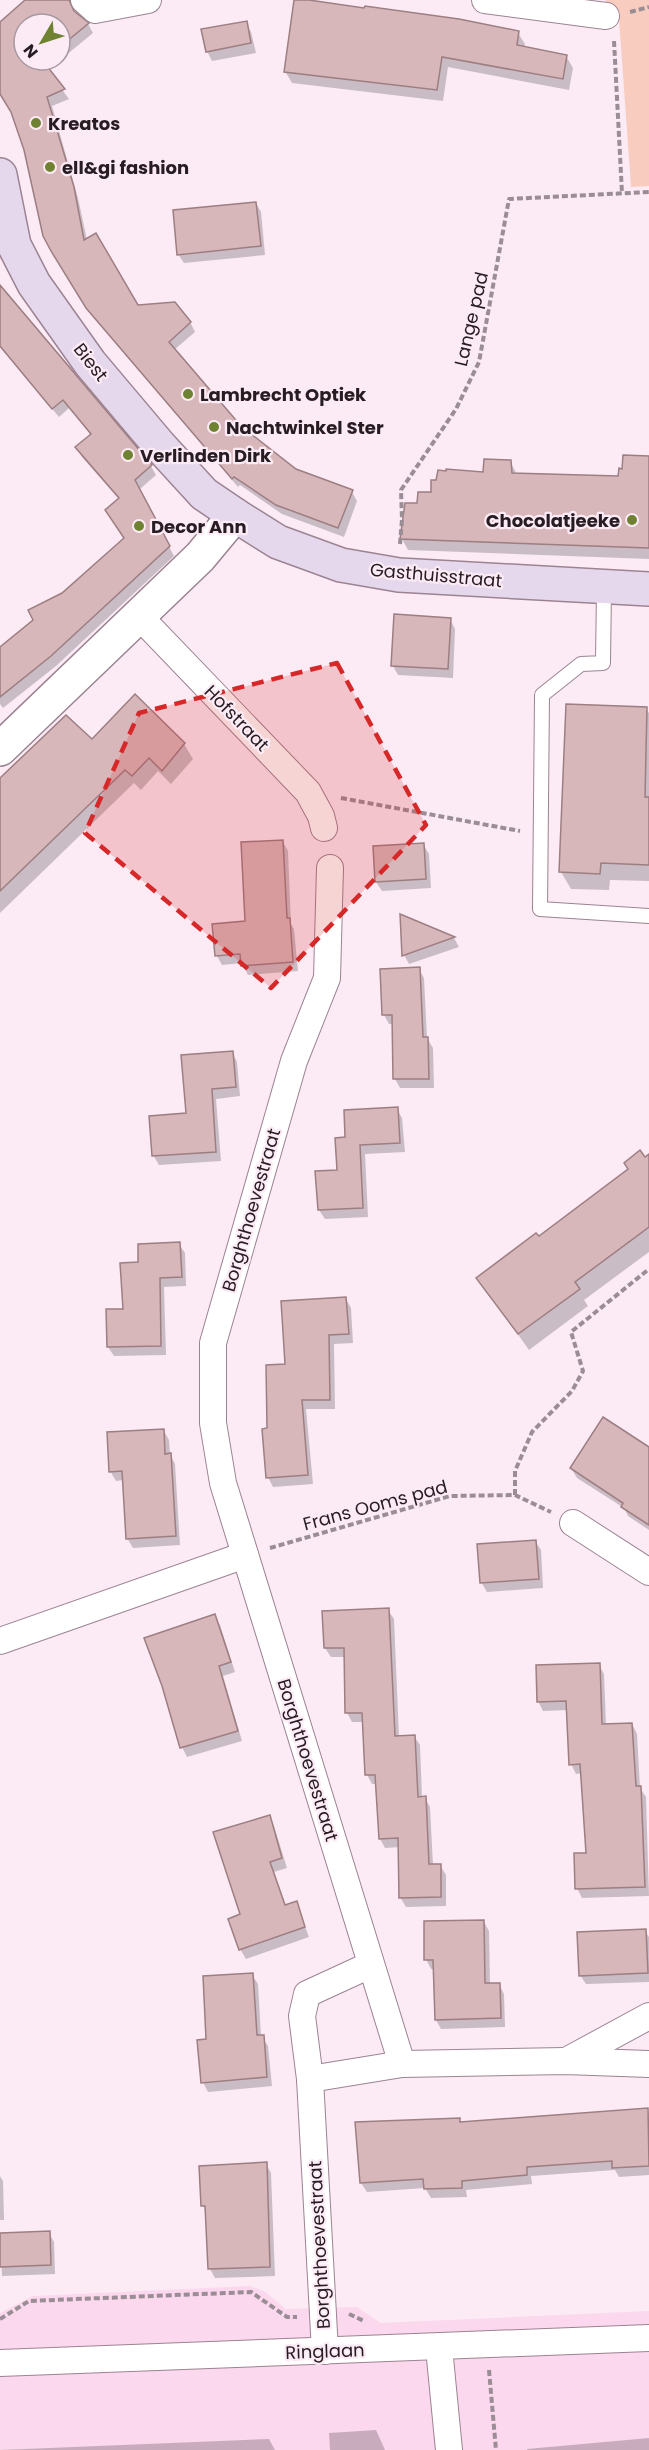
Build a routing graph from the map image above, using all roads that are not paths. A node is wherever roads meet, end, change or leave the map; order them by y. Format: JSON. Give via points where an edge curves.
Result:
{"nodes":[{"id":1,"x":84,"y":0,"type":"edge"},
{"id":2,"x":148,"y":0,"type":"edge"},
{"id":3,"x":485,"y":0,"type":"edge"},
{"id":4,"x":606,"y":16,"type":"road end"},
{"id":5,"x":0,"y":175,"type":"edge"},
{"id":6,"x":7,"y":249,"type":"edge"},
{"id":7,"x":235,"y":515,"type":"junction"},
{"id":8,"x":604,"y":587,"type":"junction"},
{"id":9,"x":649,"y":589,"type":"edge"},
{"id":10,"x":139,"y":616,"type":"junction"},
{"id":11,"x":0,"y":749,"type":"edge"},
{"id":12,"x":324,"y":828,"type":"dead end"},
{"id":13,"x":330,"y":868,"type":"dead end"},
{"id":14,"x":649,"y":916,"type":"edge"},
{"id":15,"x":573,"y":1523,"type":"road end"},
{"id":16,"x":245,"y":1555,"type":"junction"},
{"id":17,"x":649,"y":1572,"type":"edge"},
{"id":18,"x":0,"y":1641,"type":"edge"},
{"id":19,"x":370,"y":1965,"type":"junction"},
{"id":20,"x":649,"y":2016,"type":"edge"},
{"id":21,"x":565,"y":2061,"type":"junction"},
{"id":22,"x":402,"y":2064,"type":"junction"},
{"id":23,"x":649,"y":2064,"type":"edge"},
{"id":24,"x":310,"y":2079,"type":"junction"},
{"id":25,"x":649,"y":2338,"type":"edge"},
{"id":26,"x":439,"y":2348,"type":"junction"},
{"id":27,"x":325,"y":2351,"type":"junction"},
{"id":28,"x":0,"y":2363,"type":"edge"},
{"id":29,"x":449,"y":2450,"type":"edge"}],
"edges":[{"from":1,"to":2,"type":"street","via":[[94,10]]},
{"from":3,"to":4,"type":"street"},
{"from":5,"to":6,"type":"main road","name":"Biest"},
{"from":6,"to":7,"type":"main road","name":"Biest","via":[[90,363],[204,494]]},
{"from":7,"to":8,"type":"main road","name":"Gasthuisstraat","via":[[278,542],[341,565],[399,575]]},
{"from":7,"to":10,"type":"street","via":[[200,557]]},
{"from":8,"to":9,"type":"main road","name":"Gasthuisstraat"},
{"from":8,"to":14,"type":"lane","via":[[603,663],[580,664],[542,695],[540,909]]},
{"from":10,"to":11,"type":"street"},
{"from":10,"to":12,"type":"street","name":"Hofstraat","via":[[308,792]]},
{"from":13,"to":16,"type":"street","name":"Borghthoevestraat","via":[[327,978],[294,1061],[213,1343],[213,1423],[224,1483]]},
{"from":15,"to":17,"type":"street"},
{"from":16,"to":18,"type":"street"},
{"from":16,"to":19,"type":"street","name":"Borghthoevestraat"},
{"from":19,"to":22,"type":"street","name":"Borghthoevestraat"},
{"from":19,"to":24,"type":"street","name":"Borghthoevestraat","via":[[307,1994],[302,2016]]},
{"from":20,"to":21,"type":"street"},
{"from":21,"to":22,"type":"street"},
{"from":21,"to":23,"type":"street"},
{"from":22,"to":24,"type":"street"},
{"from":24,"to":27,"type":"street","name":"Borghthoevestraat"},
{"from":25,"to":26,"type":"street","name":"Ringlaan"},
{"from":26,"to":27,"type":"street","name":"Ringlaan"},
{"from":26,"to":29,"type":"street"},
{"from":27,"to":28,"type":"street","name":"Ringlaan"}]}
